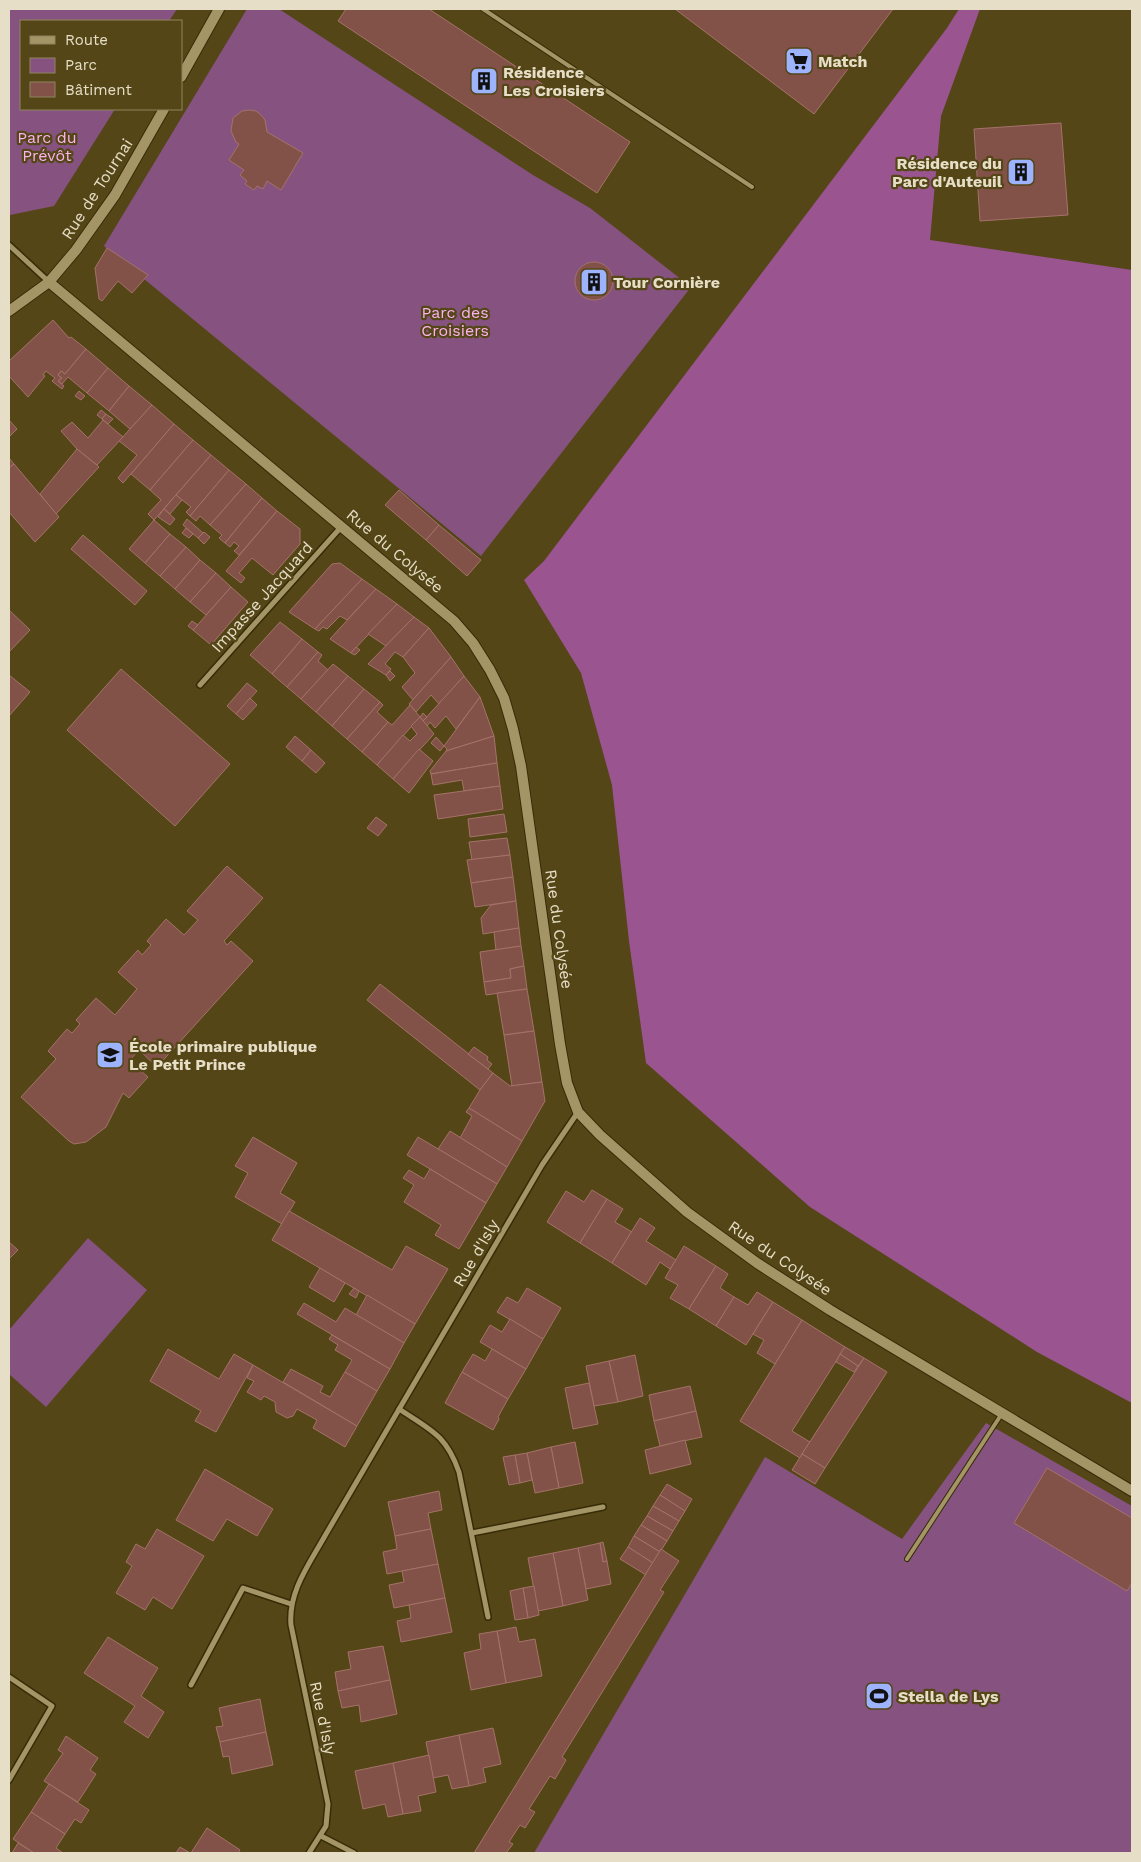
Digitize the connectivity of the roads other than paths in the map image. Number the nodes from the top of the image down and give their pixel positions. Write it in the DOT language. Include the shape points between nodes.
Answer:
graph roads {
  1 [pos="219,9"];
  2 [pos="483,9"];
  3 [pos="182,75"];
  4 [pos="163,110"];
  5 [pos="752,187"];
  6 [pos="9,245"];
  7 [pos="49,282"];
  8 [pos="9,311"];
  9 [pos="342,526"];
  10 [pos="200,685"];
  11 [pos="578,1112"];
  12 [pos="399,1409"];
  13 [pos="1002,1413"];
  14 [pos="1132,1491"];
  15 [pos="603,1507"];
  16 [pos="472,1533"];
  17 [pos="907,1559"];
  18 [pos="291,1604"];
  19 [pos="488,1617"];
  20 [pos="9,1678"];
  21 [pos="191,1685"];
  22 [pos="9,1780"];
  23 [pos="321,1836"];
  24 [pos="309,1853"];
  25 [pos="354,1853"];
  1 -- 3 [label="street"];
  2 -- 5 [label="lane"];
  4 -- 7 [label="street, Rue de Tournai" via="106,209"];
  6 -- 7 [label="street"];
  7 -- 8 [label="street, Rue de Tournai"];
  7 -- 9 [label="street, Rue du Colysée"];
  9 -- 10 [label="street, Impasse Jacquard"];
  9 -- 11 [label="street, Rue du Colysée" via="454,621 482,656 504,698 521,766 560,1044 567,1083"];
  11 -- 12 [label="street, Rue d'Isly" via="542,1165"];
  11 -- 13 [label="street, Rue du Colysée" via="687,1212 757,1263"];
  12 -- 16 [label="street" via="437,1434 447,1445 459,1472"];
  12 -- 18 [label="street, Rue d'Isly" via="326,1534"];
  13 -- 14 [label="street, Rue du Colysée"];
  13 -- 17 [label="lane"];
  15 -- 16 [label="street"];
  16 -- 19 [label="street"];
  18 -- 21 [label="street" via="242,1588"];
  18 -- 23 [label="street, Rue d'Isly" via="291,1626 328,1804 327,1821"];
  20 -- 22 [label="street" via="52,1706"];
  23 -- 24 [label="street, Rue d'Isly"];
  23 -- 25 [label="street"];
}
